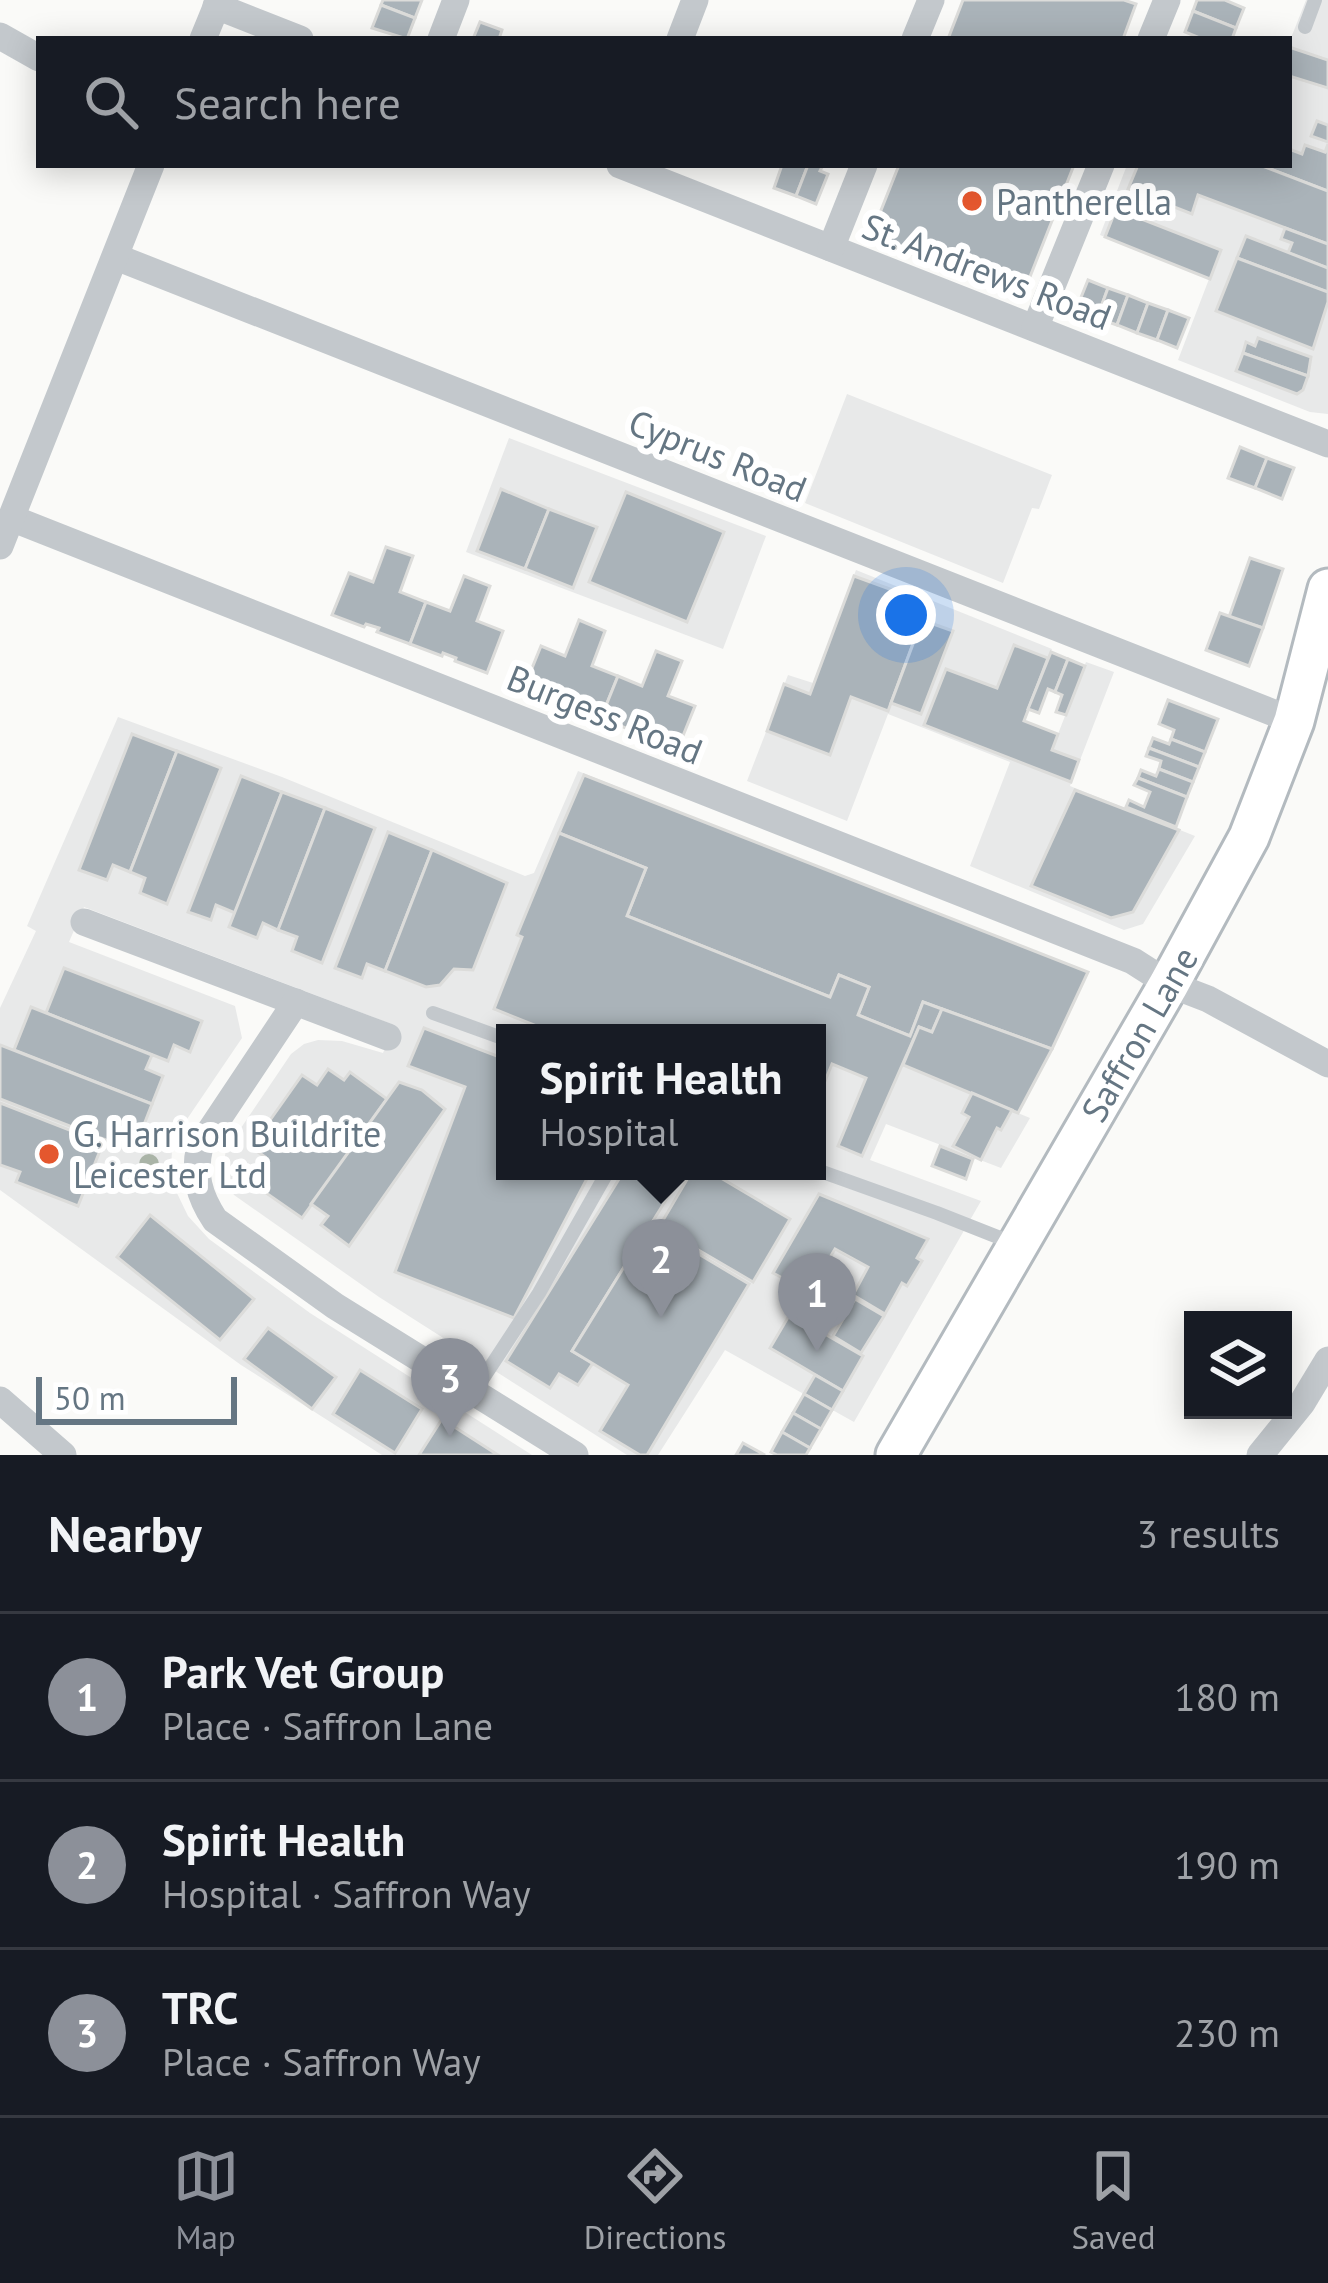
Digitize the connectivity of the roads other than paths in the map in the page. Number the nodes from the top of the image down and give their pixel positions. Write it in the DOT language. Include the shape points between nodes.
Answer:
graph roads {
  1 [pos="456,0"];
  2 [pos="695,0"];
  3 [pos="931,0"];
  4 [pos="1167,0"];
  5 [pos="1315,0"];
  6 [pos="218,3"];
  7 [pos="1305,27"];
  8 [pos="0,36"];
  9 [pos="204,36"];
  10 [pos="293,36"];
  11 [pos="442,36"];
  12 [pos="681,36"];
  13 [pos="916,36"];
  14 [pos="1152,36"];
  15 [pos="36,56"];
  16 [pos="150,168"];
  17 [pos="630,168"];
  18 [pos="863,168"];
  19 [pos="1100,168"];
  20 [pos="831,248"];
  21 [pos="116,257"];
  22 [pos="1035,328"];
  23 [pos="1328,444"];
  24 [pos="11,518"];
  25 [pos="0,546"];
  26 [pos="1328,589"];
  27 [pos="1294,721"];
  28 [pos="84,922"];
  29 [pos="1169,984"];
  30 [pos="296,1003"];
  31 [pos="433,1013"];
  32 [pos="496,1036"];
  33 [pos="388,1037"];
  34 [pos="1328,1064"];
  35 [pos="826,1175"];
  36 [pos="603,1180"];
  37 [pos="1018,1245"];
  38 [pos="1328,1360"];
  39 [pos="473,1394"];
  40 [pos="0,1400"];
  41 [pos="63,1455"];
  42 [pos="575,1455"];
  43 [pos="896,1455"];
  44 [pos="1260,1455"];
  1 -- 11 [label="street"];
  2 -- 12 [label="street"];
  3 -- 13 [label="street"];
  4 -- 14 [label="street"];
  5 -- 7 [label="lane"];
  6 -- 9 [label="street"];
  6 -- 10 [label="street"];
  8 -- 15 [label="street"];
  16 -- 21 [label="street"];
  17 -- 20 [label="street, St. Andrews Road"];
  18 -- 20 [label="street"];
  19 -- 22 [label="street"];
  20 -- 22 [label="street, St. Andrews Road"];
  21 -- 24 [label="street"];
  21 -- 27 [label="street, Cyprus Road"];
  22 -- 23 [label="street, St. Andrews Road"];
  24 -- 25 [label="street"];
  24 -- 29 [label="street, Burgess Road" via="1112,952"];
  26 -- 27 [label="main road, Saffron Lane"];
  27 -- 29 [label="main road, Saffron Lane" via="1250,837"];
  28 -- 30 [label="street"];
  29 -- 34 [label="street, Burgess Road"];
  29 -- 37 [label="main road, Saffron Lane"];
  30 -- 33 [label="street"];
  30 -- 39 [label="street" via="200,1146 195,1164 204,1204 214,1220 335,1306"];
  31 -- 32 [label="lane"];
  35 -- 37 [label="lane"];
  36 -- 39 [label="lane"];
  37 -- 43 [label="main road, Saffron Lane"];
  38 -- 44 [label="street"];
  39 -- 42 [label="street"];
  40 -- 41 [label="street"];
}
